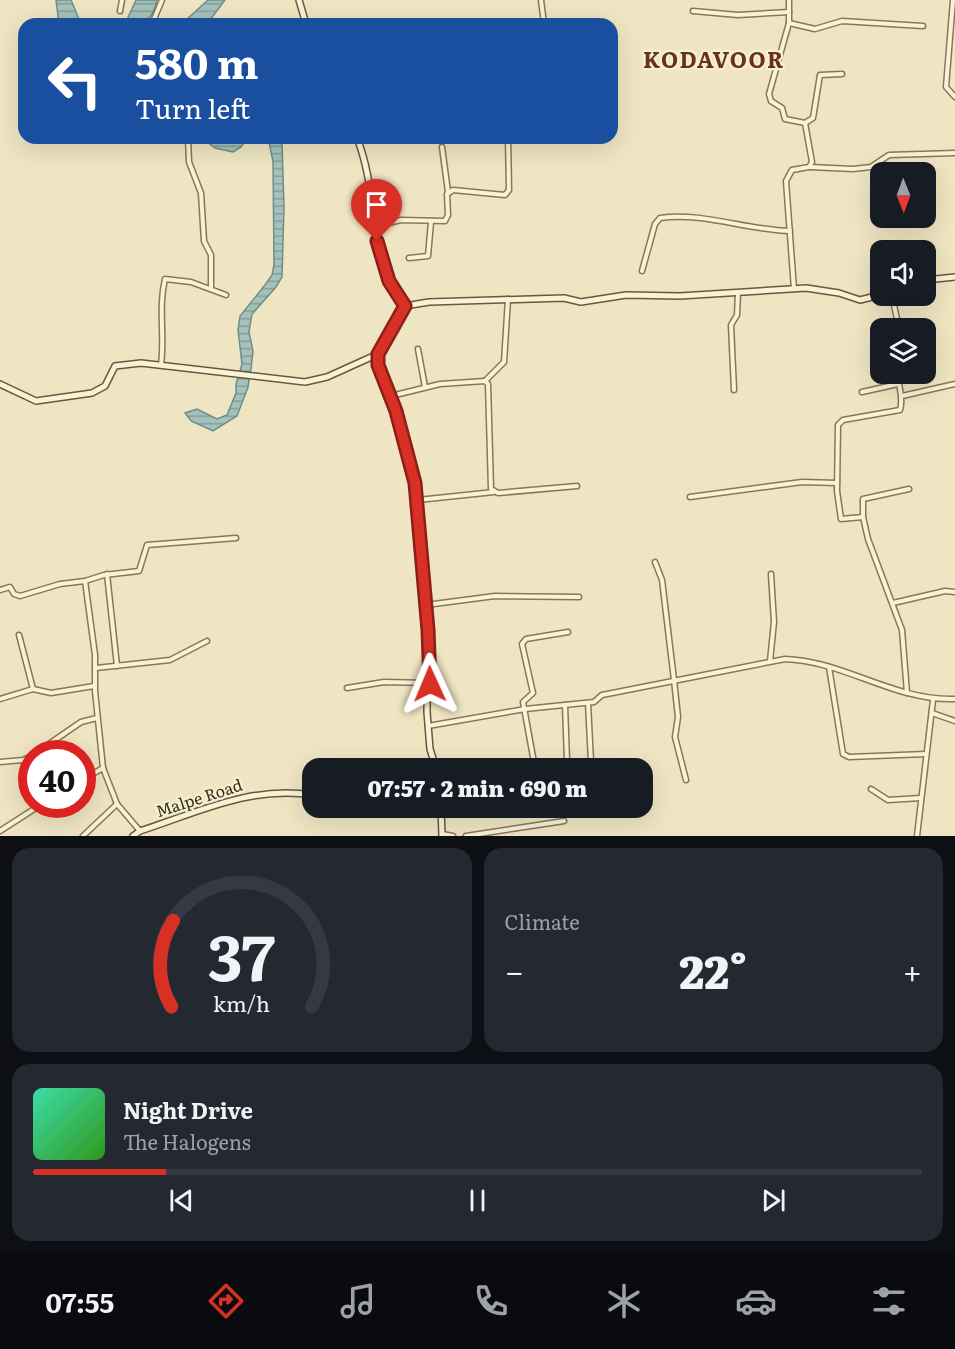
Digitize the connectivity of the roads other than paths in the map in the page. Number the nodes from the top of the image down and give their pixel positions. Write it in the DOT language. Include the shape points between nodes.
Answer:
graph roads {
  1 [pos="122,0"];
  2 [pos="162,0"];
  3 [pos="299,0"];
  4 [pos="541,0"];
  5 [pos="789,0"];
  6 [pos="953,0"];
  7 [pos="120,11"];
  8 [pos="693,11"];
  9 [pos="789,12"];
  10 [pos="154,18"];
  11 [pos="304,18"];
  12 [pos="543,18"];
  13 [pos="789,23"];
  14 [pos="923,26"];
  15 [pos="953,27"];
  16 [pos="842,74"];
  17 [pos="955,97"];
  18 [pos="805,123"];
  19 [pos="188,144"];
  20 [pos="359,144"];
  21 [pos="508,144"];
  22 [pos="442,147"];
  23 [pos="955,153"];
  24 [pos="809,167"];
  25 [pos="448,192"];
  26 [pos="431,222"];
  27 [pos="375,226"];
  28 [pos="790,231"];
  29 [pos="409,258"];
  30 [pos="642,272"];
  31 [pos="955,277"];
  32 [pos="936,279"];
  33 [pos="211,289"];
  34 [pos="794,289"];
  35 [pos="738,293"];
  36 [pos="226,295"];
  37 [pos="870,298"];
  38 [pos="508,299"];
  39 [pos="405,306"];
  40 [pos="418,349"];
  41 [pos="378,354"];
  42 [pos="161,365"];
  43 [pos="485,381"];
  44 [pos="0,384"];
  45 [pos="898,384"];
  46 [pos="955,384"];
  47 [pos="425,387"];
  48 [pos="734,390"];
  49 [pos="862,392"];
  50 [pos="391,396"];
  51 [pos="902,396"];
  52 [pos="837,483"];
  53 [pos="577,486"];
  54 [pos="909,489"];
  55 [pos="494,492"];
  56 [pos="690,497"];
  57 [pos="418,500"];
  58 [pos="863,517"];
  59 [pos="236,538"];
  60 [pos="655,562"];
  61 [pos="107,574"];
  62 [pos="771,574"];
  63 [pos="85,581"];
  64 [pos="0,590"];
  65 [pos="955,592"];
  66 [pos="579,597"];
  67 [pos="893,603"];
  68 [pos="426,605"];
  69 [pos="568,632"];
  70 [pos="19,634"];
  71 [pos="207,641"];
  72 [pos="770,661"];
  73 [pos="117,666"];
  74 [pos="96,668"];
  75 [pos="829,668"];
  76 [pos="674,680"];
  77 [pos="430,683"];
  78 [pos="94,686"];
  79 [pos="346,688"];
  80 [pos="33,689"];
  81 [pos="907,693"];
  82 [pos="0,699"];
  83 [pos="955,699"];
  84 [pos="933,700"];
  85 [pos="588,703"];
  86 [pos="565,705"];
  87 [pos="525,709"];
  88 [pos="932,713"];
  89 [pos="97,718"];
  90 [pos="955,721"];
  91 [pos="428,726"];
  92 [pos="55,740"];
  93 [pos="927,754"];
  94 [pos="433,758"];
  95 [pos="533,758"];
  96 [pos="567,758"];
  97 [pos="591,758"];
  98 [pos="18,760"];
  99 [pos="0,762"];
  100 [pos="103,768"];
  101 [pos="96,772"];
  102 [pos="686,780"];
  103 [pos="870,789"];
  104 [pos="302,795"];
  105 [pos="921,798"];
  106 [pos="117,804"];
  107 [pos="20,818"];
  108 [pos="441,818"];
  109 [pos="564,821"];
  110 [pos="0,831"];
  111 [pos="140,831"];
  112 [pos="442,835"];
  113 [pos="83,836"];
  114 [pos="133,836"];
  115 [pos="453,836"];
  116 [pos="466,836"];
  117 [pos="917,836"];
  1 -- 7 [label="street"];
  2 -- 10 [label="street"];
  3 -- 11 [label="street"];
  4 -- 12 [label="street"];
  5 -- 9 [label="street"];
  6 -- 15 [label="street"];
  8 -- 9 [label="street" via="738,15"];
  9 -- 13 [label="street"];
  13 -- 14 [label="street" via="815,29 842,21"];
  13 -- 18 [label="street" via="769,94 771,101 782,108 785,119"];
  15 -- 17 [label="street" via="946,87"];
  16 -- 18 [label="street" via="820,75 813,118"];
  18 -- 24 [label="street" via="812,162"];
  19 -- 33 [label="street" via="189,162 201,193 204,241 211,255"];
  20 -- 27 [label="street"];
  21 -- 25 [label="street" via="508,193"];
  22 -- 25 [label="street"];
  23 -- 24 [label="street" via="889,155 871,166 853,169"];
  24 -- 28 [label="street" via="792,170 788,175"];
  25 -- 26 [label="street" via="447,218"];
  26 -- 27 [label="street" via="401,220"];
  26 -- 29 [label="street" via="429,256"];
  27 -- 39 [label="street" via="389,281"];
  28 -- 30 [label="street" via="758,230 698,217 660,218"];
  28 -- 34 [label="street"];
  31 -- 32 [label="street"];
  33 -- 36 [label="street"];
  33 -- 42 [label="street" via="165,279 160,319 164,337"];
  34 -- 35 [label="street"];
  34 -- 37 [label="street" via="839,293 860,300"];
  35 -- 38 [label="street" via="626,296 581,302 564,298"];
  35 -- 48 [label="street" via="737,315 731,325"];
  38 -- 39 [label="street"];
  38 -- 43 [label="street" via="504,362"];
  39 -- 41 [label="street"];
  40 -- 47 [label="street"];
  41 -- 42 [label="street" via="327,377 305,382"];
  41 -- 50 [label="street" via="378,365"];
  42 -- 44 [label="street" via="115,366 105,386 92,393 36,401"];
  43 -- 47 [label="street"];
  43 -- 55 [label="street"];
  45 -- 49 [label="street"];
  45 -- 51 [label="street"];
  46 -- 51 [label="street"];
  47 -- 50 [label="street"];
  50 -- 57 [label="street"];
  51 -- 52 [label="street" via="897,412 840,422"];
  52 -- 56 [label="street" via="802,482"];
  52 -- 58 [label="street" via="839,517"];
  53 -- 55 [label="street"];
  54 -- 58 [label="street" via="866,498 861,503"];
  55 -- 57 [label="street"];
  57 -- 68 [label="street"];
  58 -- 67 [label="street"];
  59 -- 61 [label="street" via="147,545 139,571"];
  60 -- 76 [label="street" via="662,580"];
  61 -- 63 [label="street"];
  61 -- 73 [label="street"];
  62 -- 72 [label="street" via="774,622"];
  63 -- 64 [label="street" via="20,596 10,587"];
  63 -- 74 [label="street"];
  65 -- 67 [label="street"];
  66 -- 68 [label="street" via="495,596"];
  67 -- 81 [label="street" via="904,636"];
  68 -- 77 [label="street"];
  69 -- 87 [label="street" via="524,641 533,693 524,700"];
  70 -- 80 [label="street"];
  71 -- 73 [label="street" via="174,659"];
  72 -- 75 [label="street" via="808,660"];
  72 -- 76 [label="street"];
  73 -- 74 [label="street"];
  74 -- 78 [label="street"];
  75 -- 81 [label="street"];
  75 -- 93 [label="street" via="843,754"];
  76 -- 85 [label="street" via="602,695 600,700"];
  76 -- 102 [label="street" via="678,717 675,737"];
  77 -- 79 [label="street" via="384,682"];
  77 -- 91 [label="street"];
  78 -- 80 [label="street" via="51,693"];
  78 -- 89 [label="street"];
  80 -- 82 [label="street"];
  81 -- 84 [label="street"];
  83 -- 84 [label="street"];
  84 -- 88 [label="street"];
  85 -- 86 [label="street"];
  85 -- 97 [label="street"];
  86 -- 87 [label="street"];
  86 -- 96 [label="street"];
  87 -- 91 [label="street"];
  87 -- 95 [label="street"];
  88 -- 90 [label="street"];
  88 -- 93 [label="street"];
  89 -- 92 [label="street" via="81,722"];
  89 -- 100 [label="street"];
  91 -- 94 [label="street"];
  93 -- 105 [label="street"];
  98 -- 99 [label="street"];
  100 -- 101 [label="street"];
  100 -- 106 [label="street"];
  103 -- 105 [label="street" via="888,800"];
  104 -- 111 [label="street, Malpe Road" via="238,796"];
  105 -- 117 [label="street"];
  106 -- 111 [label="street"];
  106 -- 113 [label="street"];
  107 -- 110 [label="street"];
  108 -- 112 [label="street"];
  109 -- 116 [label="street"];
  111 -- 114 [label="street, Malpe Road"];
  112 -- 115 [label="street"];
}
